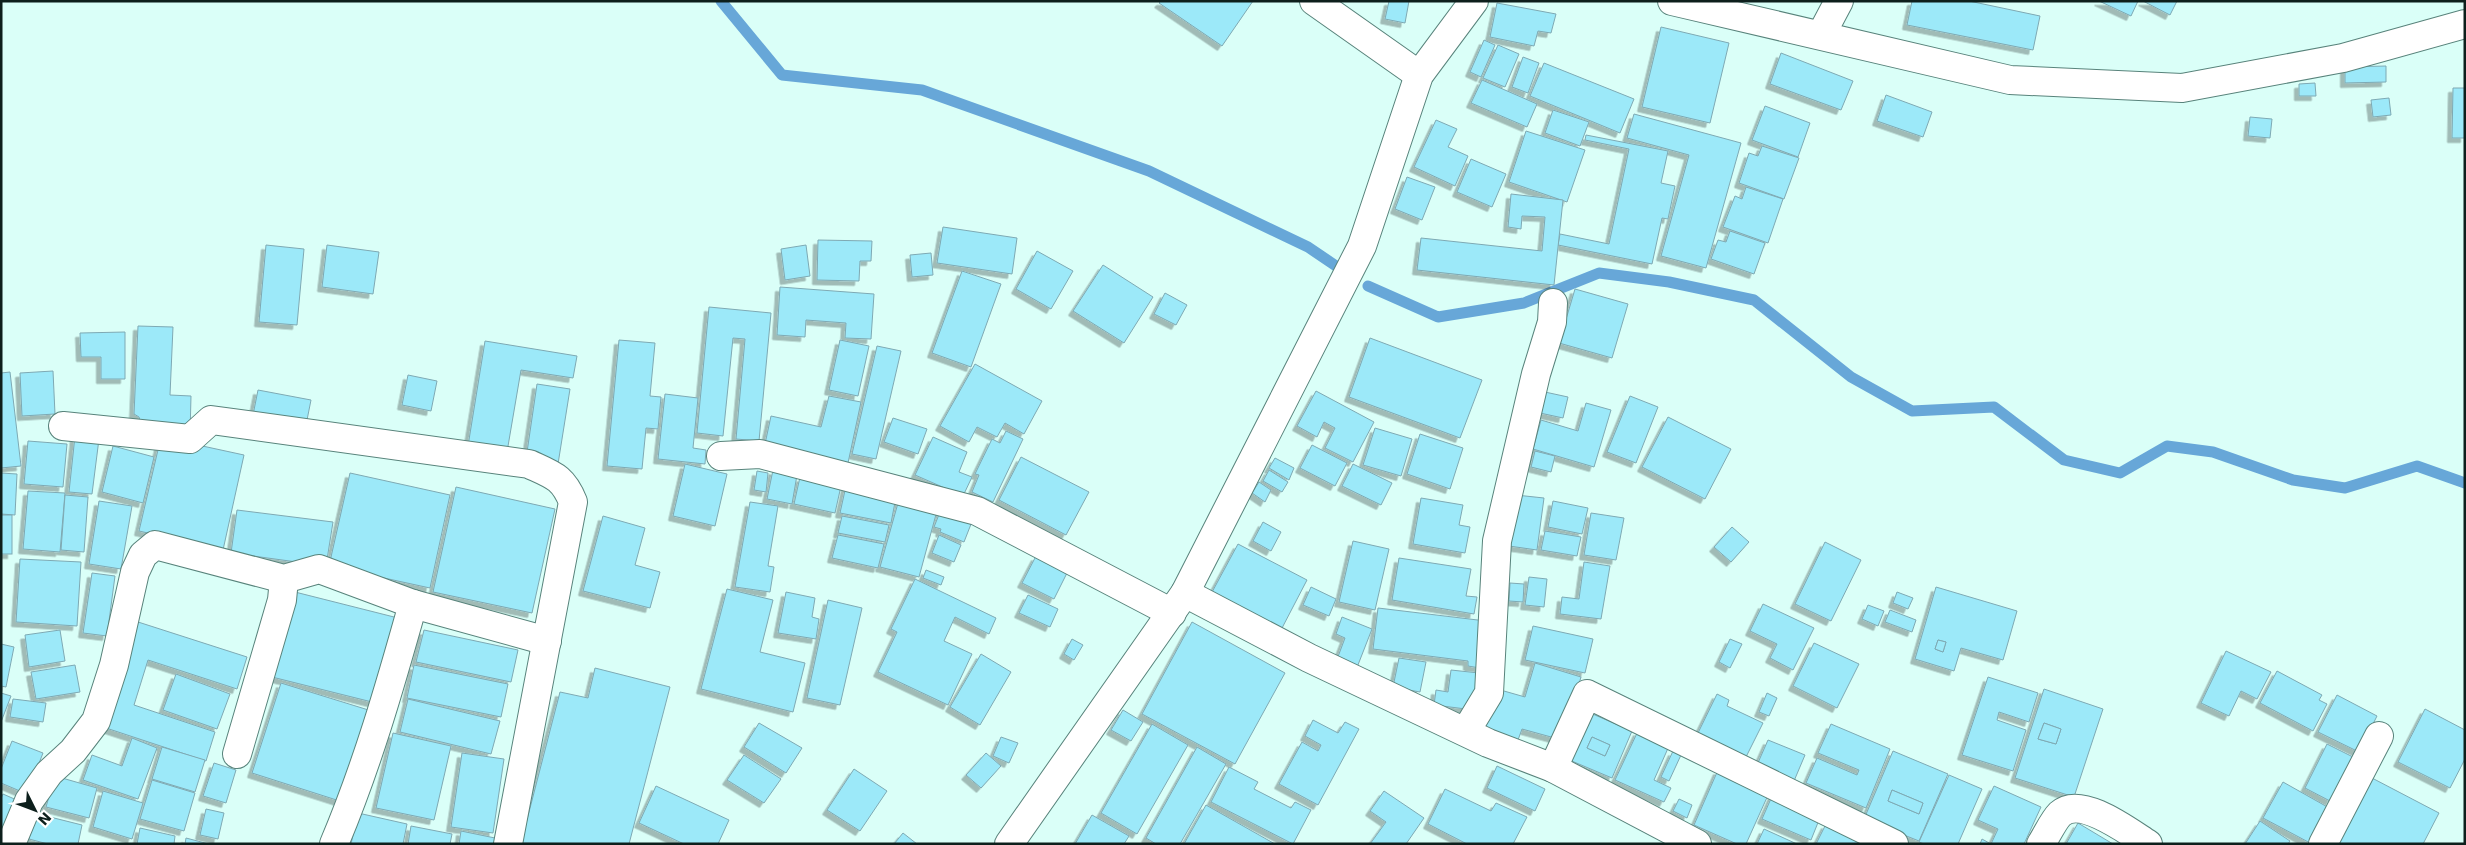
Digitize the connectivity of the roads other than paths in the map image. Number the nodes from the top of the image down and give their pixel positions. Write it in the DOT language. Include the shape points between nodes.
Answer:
graph roads {
  1 [pos="1314,1"];
  2 [pos="1474,1"];
  3 [pos="1672,1"];
  4 [pos="1839,1"];
  5 [pos="1348,14"];
  6 [pos="2465,24"];
  7 [pos="1821,35"];
  8 [pos="1419,75"];
  9 [pos="1553,303"];
  10 [pos="63,426"];
  11 [pos="721,456"];
  12 [pos="284,579"];
  13 [pos="1178,603"];
  14 [pos="413,604"];
  15 [pos="547,640"];
  16 [pos="1466,731"];
  17 [pos="2379,736"];
  18 [pos="236,754"];
  19 [pos="1553,768"];
  20 [pos="11,844"];
  21 [pos="334,844"];
  22 [pos="508,844"];
  23 [pos="1009,844"];
  24 [pos="1697,844"];
  25 [pos="1894,844"];
  26 [pos="2041,844"];
  27 [pos="2148,844"];
  28 [pos="2323,844"];
  1 -- 5 [label="street"];
  2 -- 8 [label="street"];
  3 -- 7 [label="street"];
  4 -- 7 [label="street"];
  5 -- 8 [label="street"];
  6 -- 7 [label="street" via="2343,58 2182,88 2010,80"];
  8 -- 13 [label="street" via="1362,246"];
  9 -- 16 [label="street" via="1552,322 1536,374 1497,541 1489,693"];
  10 -- 15 [label="street" via="190,439 211,420 529,464 555,476 566,486 573,502"];
  11 -- 13 [label="street" via="760,454 977,511"];
  12 -- 14 [label="street" via="319,569"];
  12 -- 18 [label="street" via="282,600"];
  12 -- 20 [label="street" via="155,546 143,555 135,572 114,665 96,720 29,801"];
  13 -- 16 [label="street" via="1309,658"];
  13 -- 23 [label="street"];
  14 -- 15 [label="street"];
  14 -- 21 [label="street" via="358,787"];
  15 -- 22 [label="street"];
  16 -- 19 [label="street"];
  17 -- 28 [label="street"];
  19 -- 24 [label="street"];
  19 -- 25 [label="street" via="1587,694"];
  26 -- 27 [label="street" via="2060,814 2070,810 2090,810"];
}
